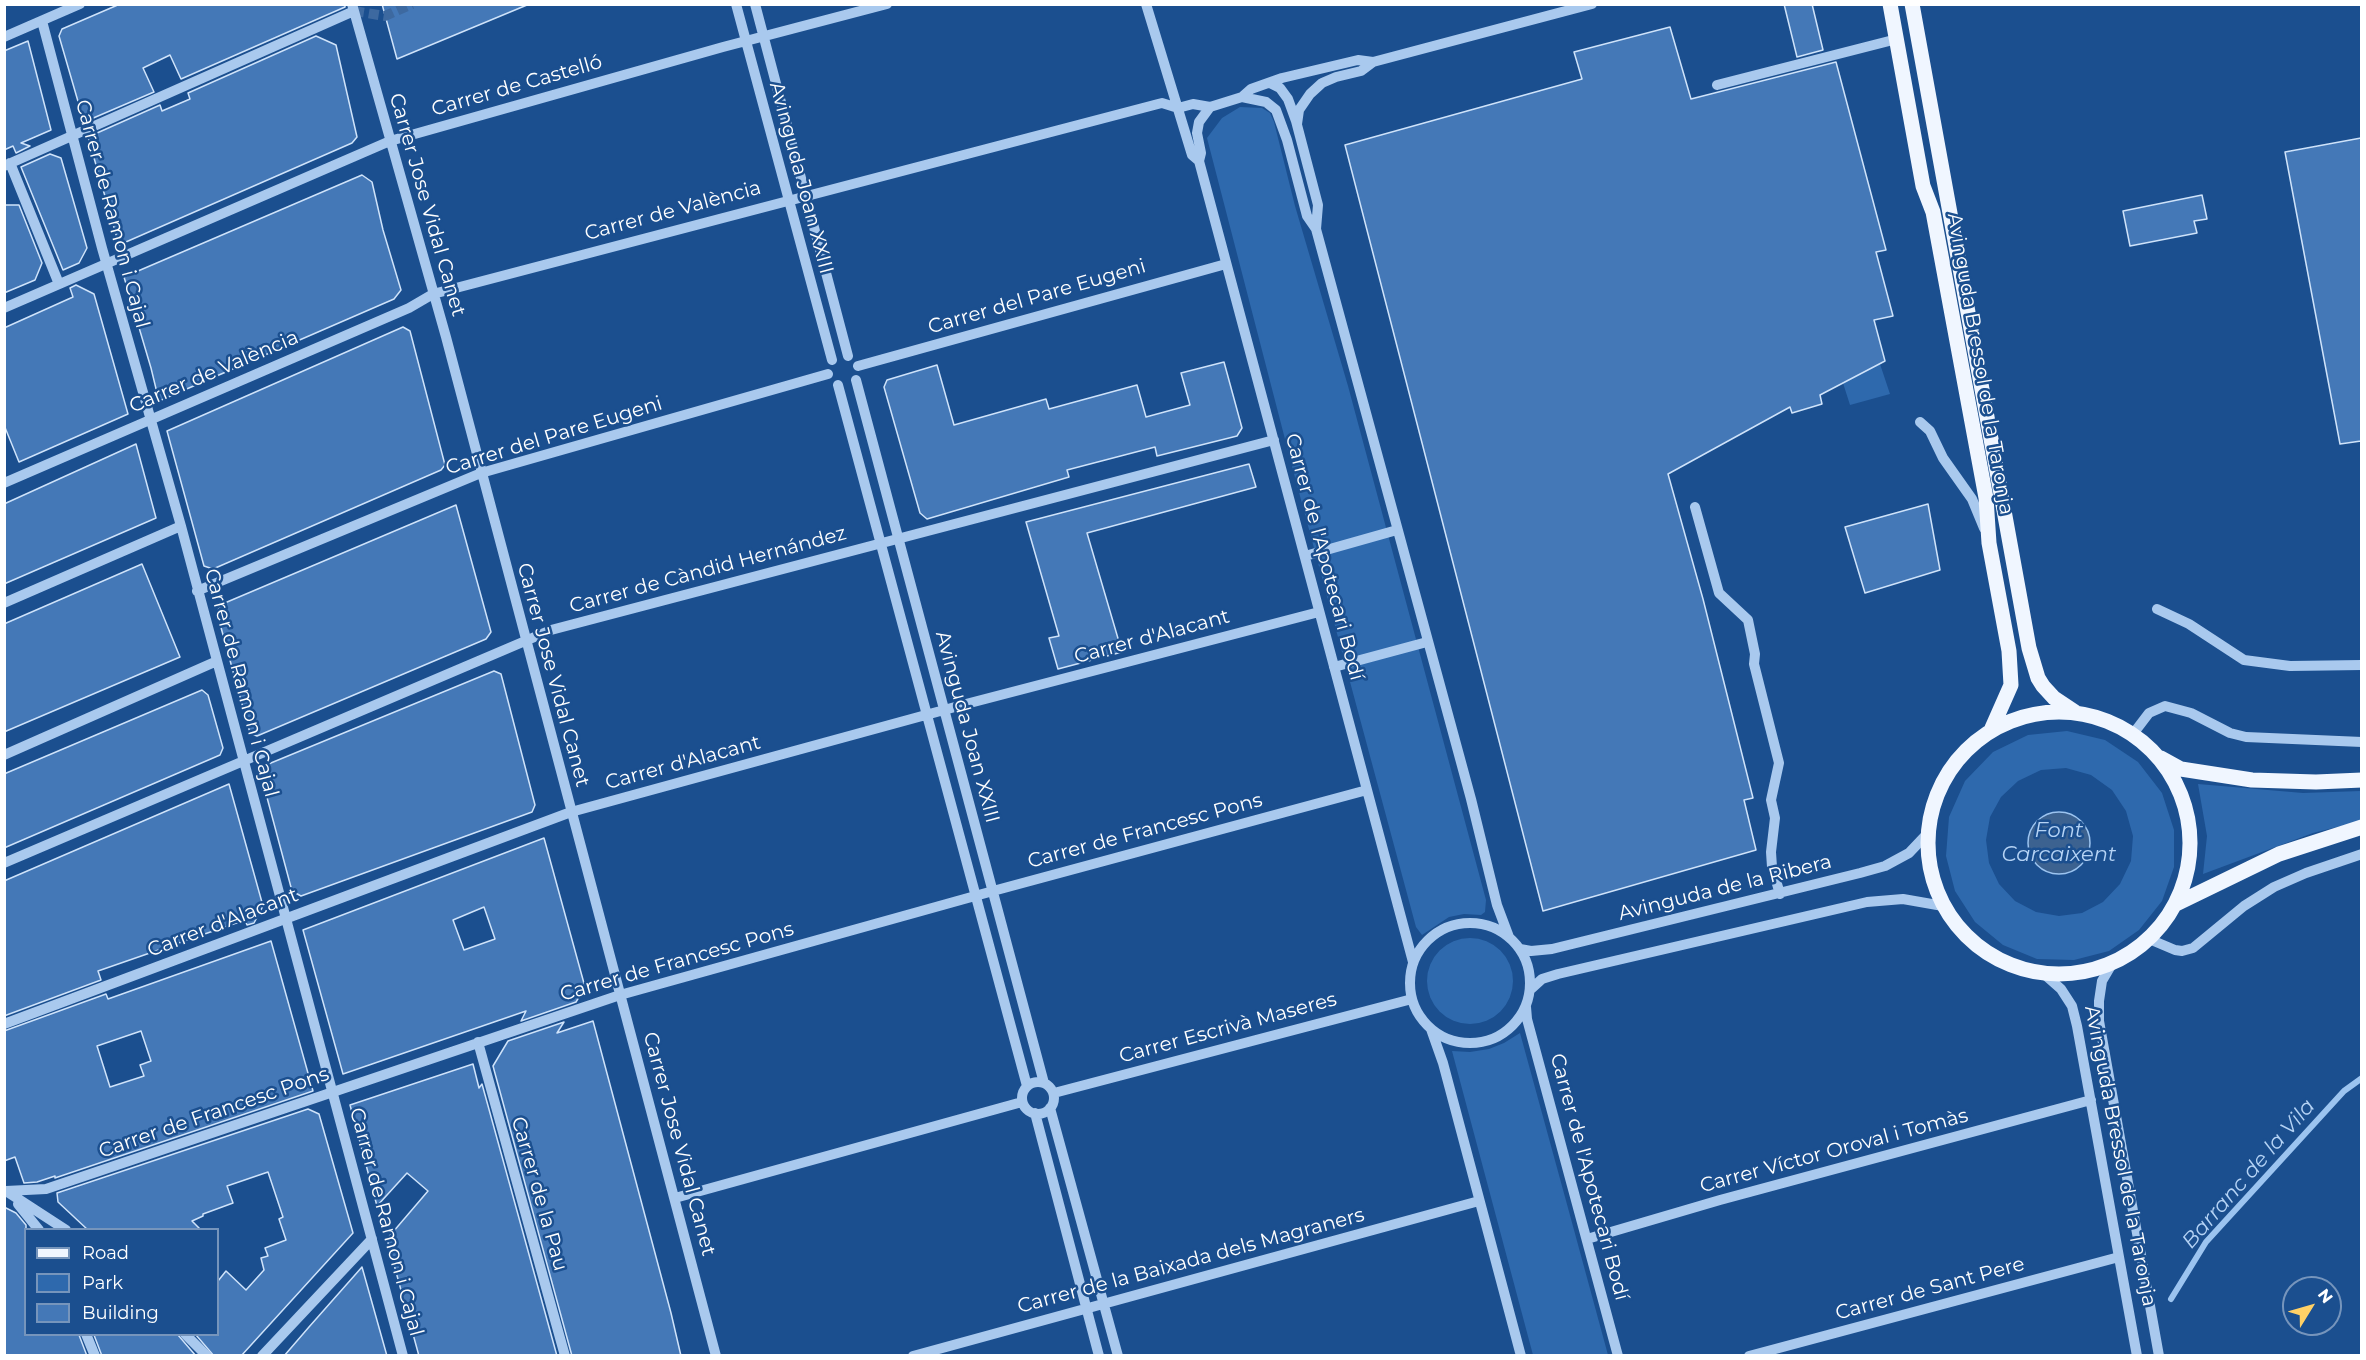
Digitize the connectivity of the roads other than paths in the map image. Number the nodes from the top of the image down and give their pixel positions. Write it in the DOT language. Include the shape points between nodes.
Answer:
graph roads {
  1 [pos="80,4"];
  2 [pos="736,4"];
  3 [pos="755,4"];
  4 [pos="887,4"];
  5 [pos="1146,4"];
  6 [pos="1592,4"];
  7 [pos="1890,4"];
  8 [pos="1912,4"];
  9 [pos="353,8"];
  10 [pos="42,21"];
  11 [pos="764,36"];
  12 [pos="4,37"];
  13 [pos="1896,39"];
  14 [pos="746,41"];
  15 [pos="1373,62"];
  16 [pos="1270,83"];
  17 [pos="1717,85"];
  18 [pos="1242,97"];
  19 [pos="1210,107"];
  20 [pos="1178,108"];
  21 [pos="1297,124"];
  22 [pos="72,137"];
  23 [pos="390,141"];
  24 [pos="1199,161"];
  25 [pos="8,165"];
  26 [pos="805,195"];
  27 [pos="789,200"];
  28 [pos="1316,229"];
  29 [pos="106,264"];
  30 [pos="1226,264"];
  31 [pos="58,284"];
  32 [pos="433,294"];
  33 [pos="4,308"];
  34 [pos="848,356"];
  35 [pos="832,360"];
  36 [pos="858,366"];
  37 [pos="828,374"];
  38 [pos="856,380"];
  39 [pos="838,385"];
  40 [pos="150,419"];
  41 [pos="1920,422"];
  42 [pos="1274,440"];
  43 [pos="481,473"];
  44 [pos="4,483"];
  45 [pos="1695,507"];
  46 [pos="181,526"];
  47 [pos="1397,530"];
  48 [pos="897,538"];
  49 [pos="880,542"];
  50 [pos="1989,543"];
  51 [pos="1305,556"];
  52 [pos="197,591"];
  53 [pos="4,603"];
  54 [pos="2157,609"];
  55 [pos="1319,612"];
  56 [pos="526,639"];
  57 [pos="1427,642"];
  58 [pos="217,661"];
  59 [pos="2361,665"];
  60 [pos="1334,667"];
  61 [pos="944,710"];
  62 [pos="2075,712"];
  63 [pos="927,715"];
  64 [pos="1992,728"];
  65 [pos="2133,734"];
  66 [pos="2361,742"];
  67 [pos="4,755"];
  68 [pos="2158,757"];
  69 [pos="244,762"];
  70 [pos="2361,780"];
  71 [pos="1367,790"];
  72 [pos="571,812"];
  73 [pos="2361,827"];
  74 [pos="1927,834"];
  75 [pos="2361,854"];
  76 [pos="4,863"];
  77 [pos="993,891"];
  78 [pos="1780,894"];
  79 [pos="975,896"];
  80 [pos="2176,904"];
  81 [pos="1943,906"];
  82 [pos="286,919"];
  83 [pos="1509,937"];
  84 [pos="2149,939"];
  85 [pos="1520,949"];
  86 [pos="1413,962"];
  87 [pos="2112,964"];
  88 [pos="2044,974"];
  89 [pos="1531,988"];
  90 [pos="620,995"];
  91 [pos="1412,999"];
  92 [pos="1526,1007"];
  93 [pos="4,1024"];
  94 [pos="1431,1029"];
  95 [pos="478,1042"];
  96 [pos="1044,1083"];
  97 [pos="1027,1086"];
  98 [pos="333,1092"];
  99 [pos="1053,1093"];
  100 [pos="2091,1100"];
  101 [pos="1022,1102"];
  102 [pos="1050,1108"];
  103 [pos="1035,1113"];
  104 [pos="5,1189"];
  105 [pos="675,1198"];
  106 [pos="1479,1201"];
  107 [pos="38,1228"];
  108 [pos="63,1228"];
  109 [pos="372,1239"];
  110 [pos="1587,1239"];
  111 [pos="2119,1257"];
  112 [pos="1104,1303"];
  113 [pos="1086,1308"];
  114 [pos="86,1336"];
  115 [pos="186,1336"];
  116 [pos="95,1356"];
  117 [pos="207,1356"];
  118 [pos="262,1356"];
  119 [pos="404,1356"];
  120 [pos="565,1356"];
  121 [pos="716,1356"];
  122 [pos="912,1356"];
  123 [pos="1099,1356"];
  124 [pos="1118,1356"];
  125 [pos="1521,1356"];
  126 [pos="1618,1356"];
  127 [pos="1749,1356"];
  128 [pos="2137,1356"];
  129 [pos="2159,1356"];
  1 -- 10 [label="street"];
  2 -- 14 [label="street, Avinguda Joan XXIII"];
  3 -- 11 [label="street, Avinguda Joan XXIII"];
  4 -- 11 [label="street, Carrer de Castelló"];
  5 -- 20 [label="street, Carrer de l'Apotecari Bodí"];
  6 -- 15 [label="street"];
  7 -- 13 [label="main road, Avinguda Bressol de la Taronja"];
  8 -- 62 [label="main road, Avinguda Bressol de la Taronja" via="2029,648 2043,687"];
  9 -- 22 [label="street"];
  9 -- 23 [label="street, Carrer Jose Vidal Canet"];
  10 -- 12 [label="street"];
  10 -- 22 [label="street, Carrer de Ramon i Cajal"];
  11 -- 14 [label="street, Carrer de Castelló"];
  11 -- 26 [label="street, Avinguda Joan XXIII"];
  13 -- 17 [label="street"];
  13 -- 50 [label="main road, Avinguda Bressol de la Taronja" via="1923,186 1933,212 1986,498"];
  14 -- 23 [label="street, Carrer de Castelló"];
  14 -- 27 [label="street, Avinguda Joan XXIII"];
  15 -- 16 [label="street, Carrer de València" via="1358,60"];
  15 -- 21 [label="street" via="1361,71 1322,83 1299,110"];
  16 -- 18 [label="street, Carrer de València" via="1251,89"];
  16 -- 21 [label="street" via="1288,99"];
  18 -- 19 [label="street, Carrer de València"];
  18 -- 28 [label="street" via="1266,102 1276,110 1307,216"];
  19 -- 20 [label="street, Carrer de València" via="1193,104"];
  19 -- 24 [label="street, Carrer de l'Apotecari Bodí" via="1199,122"];
  20 -- 24 [label="street, Carrer de l'Apotecari Bodí" via="1192,155"];
  20 -- 26 [label="street, Carrer de València" via="1162,103"];
  21 -- 28 [label="street" via="1318,206"];
  22 -- 25 [label="street"];
  22 -- 29 [label="street, Carrer de Ramon i Cajal"];
  23 -- 29 [label="street, Carrer de Castelló"];
  23 -- 32 [label="street, Carrer Jose Vidal Canet"];
  24 -- 30 [label="street, Carrer de l'Apotecari Bodí"];
  25 -- 31 [label="street"];
  26 -- 27 [label="street, Carrer de València"];
  26 -- 34 [label="street, Avinguda Joan XXIII"];
  27 -- 32 [label="street, Carrer de València"];
  27 -- 35 [label="street, Avinguda Joan XXIII"];
  28 -- 47 [label="street"];
  29 -- 31 [label="street, Carrer de Castelló"];
  29 -- 40 [label="street, Carrer de Ramon i Cajal"];
  30 -- 36 [label="street, Carrer del Pare Eugeni"];
  30 -- 42 [label="street, Carrer de l'Apotecari Bodí"];
  31 -- 33 [label="street, Carrer de Castelló"];
  32 -- 40 [label="street, Carrer de València" via="409,308"];
  32 -- 43 [label="street, Carrer Jose Vidal Canet"];
  34 -- 35 [label="street"];
  34 -- 36 [label="street"];
  35 -- 37 [label="street"];
  36 -- 38 [label="street"];
  37 -- 39 [label="street"];
  37 -- 43 [label="street, Carrer del Pare Eugeni"];
  38 -- 39 [label="street"];
  38 -- 48 [label="street, Avinguda Joan XXIII"];
  39 -- 49 [label="street, Avinguda Joan XXIII"];
  40 -- 44 [label="street, Carrer de València"];
  40 -- 46 [label="street, Carrer de Ramon i Cajal"];
  41 -- 50 [label="street" via="1930,431 1942,458 1972,499"];
  42 -- 48 [label="street, Carrer de Càndid Hernández"];
  42 -- 51 [label="street, Carrer de l'Apotecari Bodí"];
  43 -- 52 [label="street, Carrer del Pare Eugeni"];
  43 -- 56 [label="street, Carrer Jose Vidal Canet"];
  45 -- 78 [label="street" via="1719,593 1748,621 1754,664 1779,763 1771,800 1775,818 1771,852"];
  46 -- 52 [label="street, Carrer de Ramon i Cajal"];
  46 -- 53 [label="street"];
  47 -- 51 [label="street"];
  47 -- 57 [label="street"];
  48 -- 49 [label="street, Carrer de Càndid Hernández"];
  48 -- 61 [label="street, Avinguda Joan XXIII"];
  49 -- 56 [label="street, Carrer de Càndid Hernández"];
  49 -- 63 [label="street, Avinguda Joan XXIII"];
  50 -- 64 [label="main road, Avinguda Bressol de la Taronja" via="2012,675 2005,703"];
  51 -- 55 [label="street, Carrer de l'Apotecari Bodí"];
  52 -- 58 [label="street, Carrer de Ramon i Cajal"];
  54 -- 59 [label="street" via="2189,624 2244,660 2290,666"];
  55 -- 60 [label="street, Carrer de l'Apotecari Bodí"];
  55 -- 61 [label="street, Carrer d'Alacant"];
  56 -- 69 [label="street, Carrer de Càndid Hernández"];
  56 -- 72 [label="street, Carrer Jose Vidal Canet"];
  57 -- 60 [label="street"];
  57 -- 83 [label="street"];
  58 -- 67 [label="street"];
  58 -- 69 [label="street, Carrer de Ramon i Cajal"];
  60 -- 71 [label="street, Carrer de l'Apotecari Bodí"];
  61 -- 63 [label="street, Carrer d'Alacant"];
  61 -- 77 [label="street, Avinguda Joan XXIII"];
  62 -- 64 [label="main road" via="2046,711"];
  62 -- 65 [label="main road" via="2107,720"];
  63 -- 72 [label="street, Carrer d'Alacant"];
  63 -- 79 [label="street, Avinguda Joan XXIII"];
  64 -- 74 [label="main road" via="1966,748 1946,773 1933,803"];
  65 -- 66 [label="street" via="2149,713 2165,706 2246,737"];
  65 -- 68 [label="main road"];
  68 -- 70 [label="main road" via="2181,769 2252,780"];
  68 -- 80 [label="main road" via="2176,783 2187,812 2191,844 2187,875"];
  69 -- 76 [label="street, Carrer de Càndid Hernández"];
  69 -- 82 [label="street, Carrer de Ramon i Cajal"];
  71 -- 77 [label="street, Carrer de Francesc Pons"];
  71 -- 86 [label="street, Carrer de l'Apotecari Bodí"];
  72 -- 82 [label="street, Carrer d'Alacant"];
  72 -- 90 [label="street, Carrer Jose Vidal Canet"];
  73 -- 80 [label="main road" via="2279,854"];
  74 -- 78 [label="street, Avinguda de la Ribera" via="1909,853 1885,866"];
  74 -- 81 [label="main road" via="1930,872"];
  75 -- 84 [label="street" via="2274,887 2193,948 2182,951"];
  77 -- 79 [label="street, Carrer de Francesc Pons"];
  77 -- 96 [label="street, Avinguda Joan XXIII"];
  78 -- 85 [label="street, Avinguda de la Ribera" via="1552,949"];
  79 -- 90 [label="street, Carrer de Francesc Pons"];
  79 -- 97 [label="street, Avinguda Joan XXIII"];
  80 -- 84 [label="main road"];
  81 -- 88 [label="main road" via="1961,932 1985,952 2013,967"];
  81 -- 89 [label="street" via="1903,899 1867,902 1558,974"];
  82 -- 93 [label="street, Carrer d'Alacant"];
  82 -- 98 [label="street, Carrer de Ramon i Cajal"];
  83 -- 85 [label="street"];
  83 -- 86 [label="street" via="1493,927 1474,923 1454,925 1437,932"];
  84 -- 87 [label="main road"];
  85 -- 89 [label="street" via="1529,968"];
  86 -- 91 [label="street"];
  87 -- 88 [label="main road" via="2078,973"];
  87 -- 129 [label="street, Avinguda Bressol de la Taronja" via="2102,981 2099,1001 2102,1043"];
  88 -- 100 [label="street, Avinguda Bressol de la Taronja" via="2072,1006"];
  89 -- 92 [label="street"];
  90 -- 95 [label="street, Carrer de Francesc Pons"];
  90 -- 105 [label="street, Carrer Jose Vidal Canet"];
  91 -- 94 [label="street"];
  91 -- 99 [label="street, Carrer Escrivà Maseres"];
  92 -- 94 [label="street" via="1502,1035 1484,1042 1465,1044"];
  92 -- 110 [label="street, Carrer de l'Apotecari Bodí"];
  94 -- 106 [label="street"];
  95 -- 98 [label="street, Carrer de Francesc Pons"];
  95 -- 120 [label="street, Carrer de la Pau"];
  96 -- 97 [label="street"];
  96 -- 99 [label="street"];
  97 -- 101 [label="street"];
  98 -- 104 [label="street, Carrer de Francesc Pons" via="46,1189"];
  98 -- 109 [label="street, Carrer de Ramon i Cajal"];
  99 -- 102 [label="street"];
  100 -- 110 [label="street, Carrer Víctor Oroval i Tomàs"];
  100 -- 111 [label="street, Avinguda Bressol de la Taronja"];
  101 -- 103 [label="street"];
  101 -- 105 [label="street"];
  102 -- 103 [label="street"];
  102 -- 112 [label="street"];
  103 -- 113 [label="street"];
  104 -- 107 [label="street"];
  104 -- 108 [label="street"];
  105 -- 121 [label="street, Carrer Jose Vidal Canet"];
  106 -- 112 [label="street, Carrer de la Baixada dels Magraners"];
  106 -- 125 [label="street"];
  109 -- 118 [label="street"];
  109 -- 119 [label="street, Carrer de Ramon i Cajal"];
  110 -- 126 [label="street, Carrer de l'Apotecari Bodí"];
  111 -- 127 [label="street, Carrer de Sant Pere"];
  111 -- 128 [label="street, Avinguda Bressol de la Taronja"];
  112 -- 113 [label="street, Carrer de la Baixada dels Magraners"];
  112 -- 124 [label="street"];
  113 -- 122 [label="street, Carrer de la Baixada dels Magraners"];
  113 -- 123 [label="street"];
  114 -- 116 [label="street"];
  115 -- 117 [label="street"];
}
